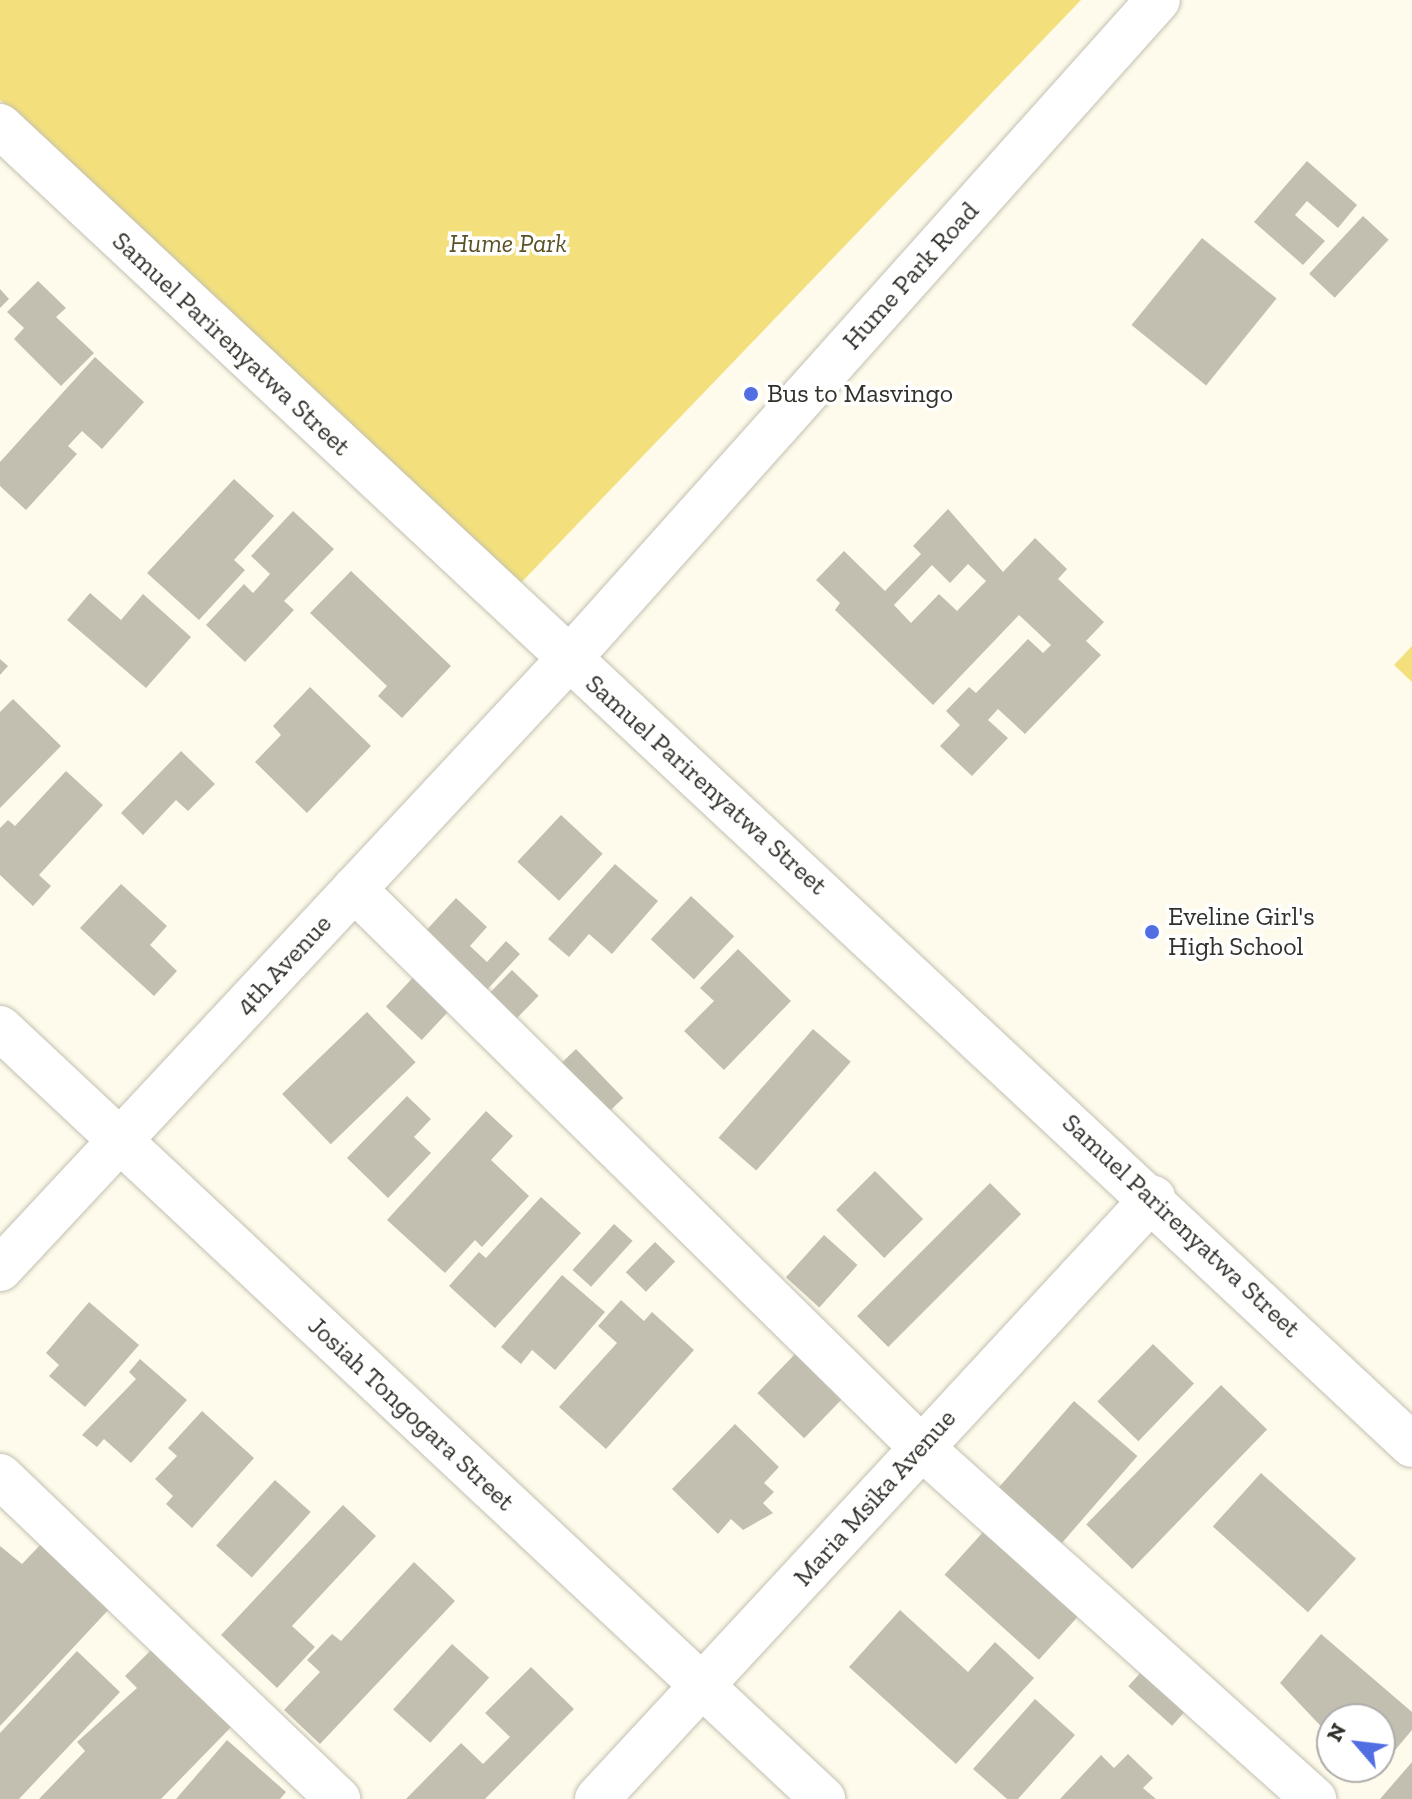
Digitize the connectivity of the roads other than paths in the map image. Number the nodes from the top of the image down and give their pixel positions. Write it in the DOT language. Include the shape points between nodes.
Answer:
graph roads {
  1 [pos="1158,0"];
  2 [pos="0,126"];
  3 [pos="568,660"];
  4 [pos="354,889"];
  5 [pos="0,1028"];
  6 [pos="120,1140"];
  7 [pos="1153,1198"];
  8 [pos="0,1269"];
  9 [pos="1412,1445"];
  10 [pos="921,1447"];
  11 [pos="0,1476"];
  12 [pos="702,1689"];
  13 [pos="338,1799"];
  14 [pos="597,1799"];
  15 [pos="823,1799"];
  16 [pos="1314,1799"];
  1 -- 3 [label="street, Hume Park Road"];
  2 -- 3 [label="street, Samuel Parirenyatwa Street"];
  3 -- 4 [label="street, 4th Avenue"];
  3 -- 7 [label="street, Samuel Parirenyatwa Street"];
  4 -- 6 [label="street, 4th Avenue"];
  4 -- 10 [label="street"];
  5 -- 6 [label="street, Josiah Tongogara Street"];
  6 -- 8 [label="street, 4th Avenue"];
  6 -- 12 [label="street, Josiah Tongogara Street"];
  7 -- 9 [label="street, Samuel Parirenyatwa Street"];
  7 -- 10 [label="street, Maria Msika Avenue"];
  10 -- 12 [label="street, Maria Msika Avenue"];
  10 -- 16 [label="street"];
  11 -- 13 [label="street"];
  12 -- 14 [label="street, Maria Msika Avenue"];
  12 -- 15 [label="street, Josiah Tongogara Street"];
}
